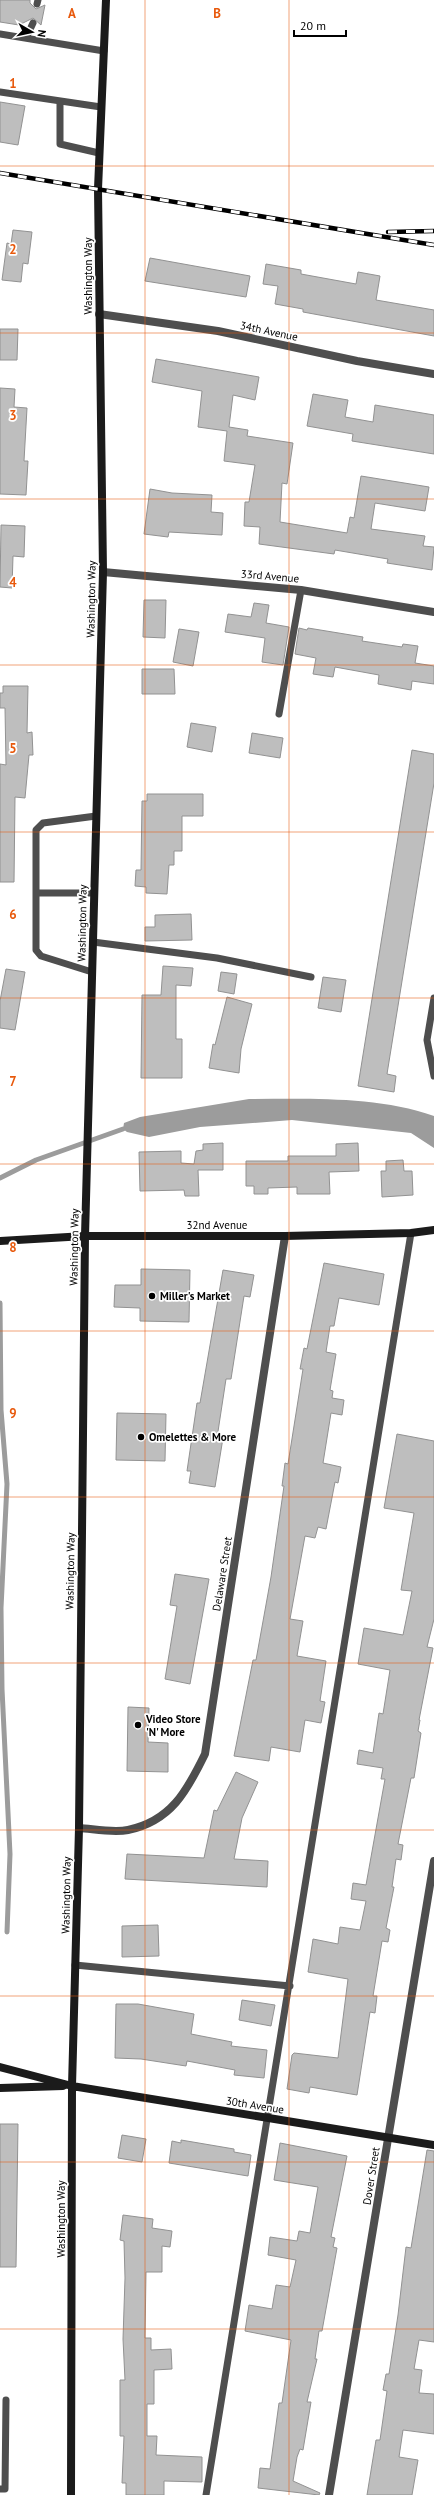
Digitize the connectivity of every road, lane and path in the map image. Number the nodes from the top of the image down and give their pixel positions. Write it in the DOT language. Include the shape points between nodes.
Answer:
graph roads {
  1 [pos="106,0"];
  2 [pos="33,23"];
  3 [pos="0,34"];
  4 [pos="26,38"];
  5 [pos="104,51"];
  6 [pos="0,92"];
  7 [pos="60,102"];
  8 [pos="101,108"];
  9 [pos="100,153"];
  10 [pos="99,314"];
  11 [pos="434,374"];
  12 [pos="103,572"];
  13 [pos="301,590"];
  14 [pos="434,612"];
  15 [pos="279,714"];
  16 [pos="96,816"];
  17 [pos="36,893"];
  18 [pos="94,893"];
  19 [pos="93,942"];
  20 [pos="92,972"];
  21 [pos="311,977"];
  22 [pos="434,998"];
  23 [pos="434,1076"];
  24 [pos="434,1230"];
  25 [pos="411,1233"];
  26 [pos="85,1236"];
  27 [pos="285,1236"];
  28 [pos="0,1241"];
  29 [pos="79,1828"];
  30 [pos="434,1861"];
  31 [pos="75,1965"];
  32 [pos="290,1986"];
  33 [pos="0,2067"];
  34 [pos="72,2086"];
  35 [pos="0,2088"];
  36 [pos="268,2118"];
  37 [pos="388,2138"];
  38 [pos="434,2145"];
  39 [pos="6,2400"];
  40 [pos="0,2489"];
  41 [pos="71,2495"];
  42 [pos="206,2495"];
  43 [pos="329,2495"];
  1 -- 5 [label="main road, Washington Way"];
  2 -- 4 [label="lane"];
  3 -- 4 [label="lane"];
  4 -- 5 [label="lane"];
  5 -- 8 [label="main road, Washington Way"];
  6 -- 7 [label="lane"];
  7 -- 8 [label="lane"];
  7 -- 9 [label="lane" via="60,144"];
  8 -- 9 [label="main road, Washington Way"];
  9 -- 10 [label="main road, Washington Way"];
  10 -- 11 [label="street, 34th Avenue" via="218,331 357,361"];
  10 -- 12 [label="main road, Washington Way"];
  12 -- 13 [label="street, 33rd Avenue"];
  12 -- 16 [label="main road, Washington Way"];
  13 -- 14 [label="street, 33rd Avenue"];
  13 -- 15 [label="lane"];
  16 -- 17 [label="lane" via="43,824 36,830"];
  16 -- 18 [label="main road, Washington Way"];
  17 -- 18 [label="lane"];
  17 -- 20 [label="lane" via="36,950 41,956"];
  18 -- 19 [label="main road, Washington Way"];
  19 -- 20 [label="main road, Washington Way"];
  19 -- 21 [label="lane" via="217,958"];
  20 -- 26 [label="main road, Washington Way"];
  22 -- 23 [label="lane" via="427,1040"];
  24 -- 25 [label="main road, 32nd Avenue"];
  25 -- 27 [label="main road, 32nd Avenue"];
  25 -- 32 [label="lane"];
  26 -- 27 [label="main road, 32nd Avenue"];
  26 -- 28 [label="main road, 32nd Avenue"];
  26 -- 29 [label="main road, Washington Way"];
  27 -- 29 [label="street, Delaware Street" via="205,1754 178,1802 157,1820 127,1830"];
  29 -- 31 [label="main road, Washington Way"];
  30 -- 37 [label="street, Dover Street"];
  31 -- 32 [label="lane"];
  31 -- 34 [label="main road, Washington Way"];
  32 -- 36 [label="lane"];
  33 -- 34 [label="main road, 30th Avenue"];
  34 -- 35 [label="main road, 30th Avenue"];
  34 -- 36 [label="main road, 30th Avenue"];
  34 -- 41 [label="main road, Washington Way"];
  36 -- 37 [label="main road, 30th Avenue"];
  36 -- 42 [label="lane"];
  37 -- 38 [label="main road, 30th Avenue"];
  37 -- 43 [label="street, Dover Street"];
  39 -- 40 [label="lane" via="5,2489"];
}
